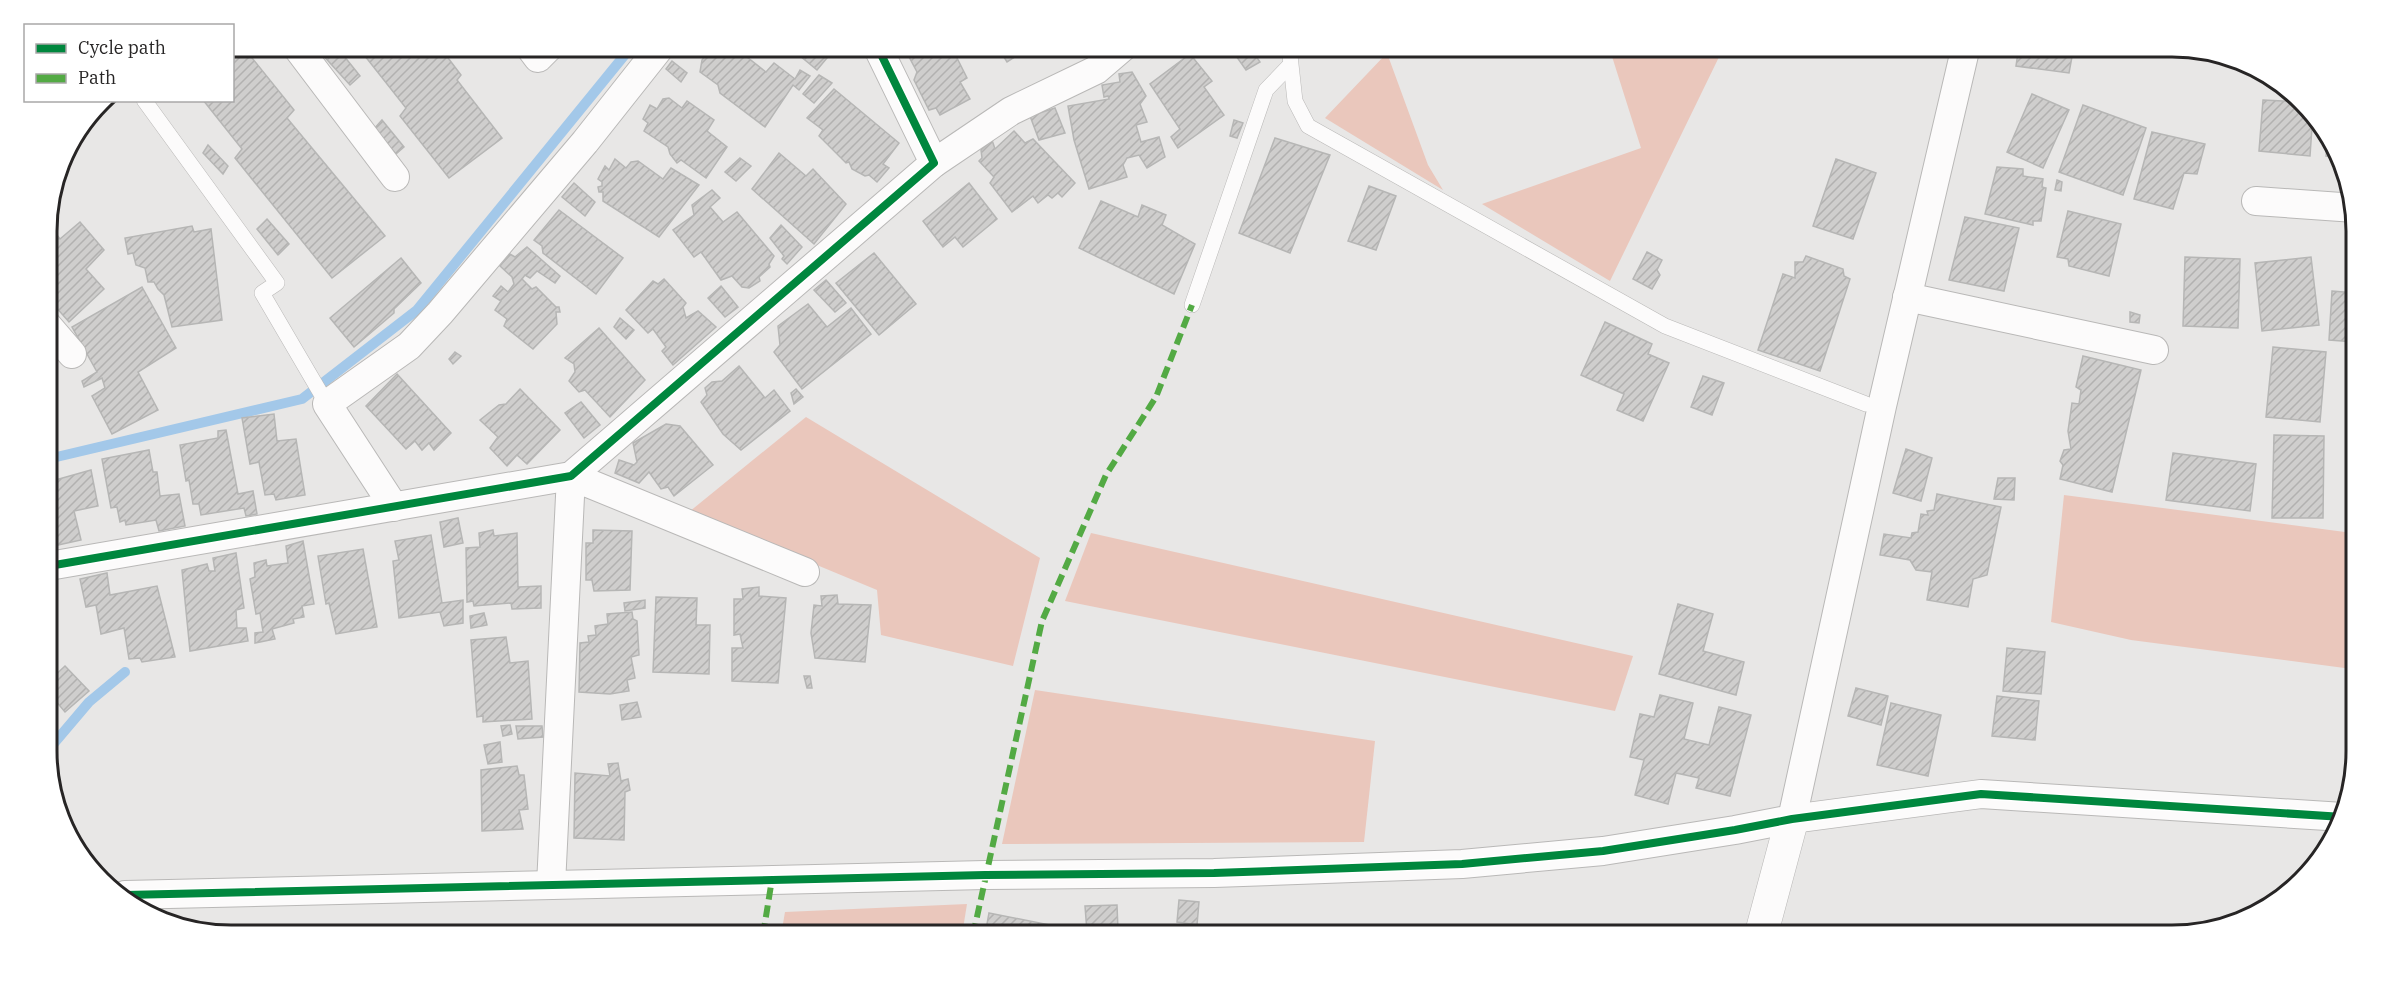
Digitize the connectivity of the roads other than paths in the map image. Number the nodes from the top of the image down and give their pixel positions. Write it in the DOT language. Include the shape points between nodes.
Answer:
graph roads {
  1 [pos="304,57"];
  2 [pos="652,57"];
  3 [pos="882,57"];
  4 [pos="1111,57"];
  5 [pos="1290,57"];
  6 [pos="1963,57"];
  7 [pos="1290,65"];
  8 [pos="145,102"];
  9 [pos="934,163"];
  10 [pos="395,177"];
  11 [pos="2256,201"];
  12 [pos="2345,207"];
  13 [pos="1907,297"];
  14 [pos="1192,305"];
  15 [pos="57,336"];
  16 [pos="2154,350"];
  17 [pos="72,354"];
  18 [pos="327,404"];
  19 [pos="1866,404"];
  20 [pos="571,476"];
  21 [pos="394,507"];
  22 [pos="57,565"];
  23 [pos="805,572"];
  24 [pos="2333,816"];
  25 [pos="1792,819"];
  26 [pos="551,885"];
  27 [pos="132,895"];
  28 [pos="1764,925"];
  1 -- 10 [label="street"];
  2 -- 18 [label="street" via="440,313 409,346"];
  3 -- 9 [label="street"];
  4 -- 9 [label="street" via="1096,69 1011,111"];
  5 -- 7 [label="lane"];
  6 -- 13 [label="street"];
  7 -- 14 [label="lane" via="1266,90"];
  7 -- 19 [label="lane" via="1295,101 1308,126 1665,326"];
  8 -- 18 [label="lane" via="277,283 262,293"];
  9 -- 20 [label="street"];
  11 -- 12 [label="street"];
  13 -- 16 [label="street"];
  13 -- 25 [label="street"];
  15 -- 17 [label="street"];
  18 -- 21 [label="street"];
  20 -- 21 [label="street"];
  20 -- 23 [label="street"];
  20 -- 26 [label="street"];
  21 -- 22 [label="street"];
  24 -- 25 [label="street" via="1981,794"];
  25 -- 26 [label="street" via="1603,851 1462,864 1214,873"];
  25 -- 28 [label="street"];
  26 -- 27 [label="street"];
}
